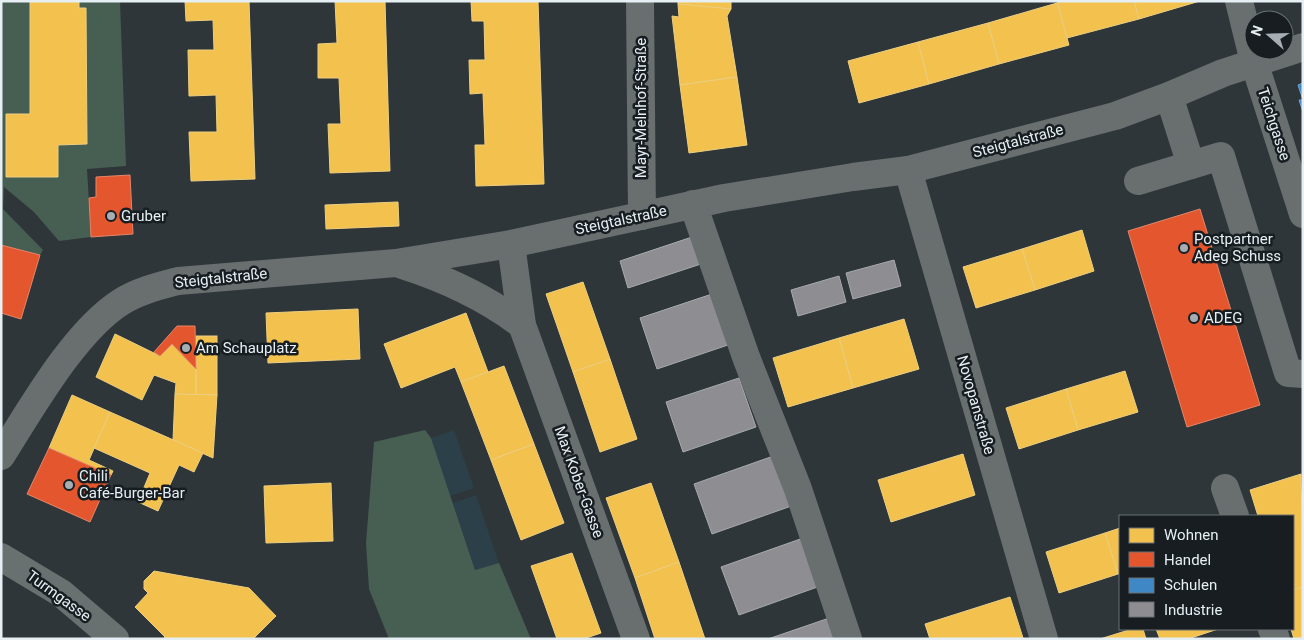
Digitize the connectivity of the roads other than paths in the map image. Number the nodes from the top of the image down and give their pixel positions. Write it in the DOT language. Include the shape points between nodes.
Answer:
graph roads {
  1 [pos="640,1"];
  2 [pos="1239,1"];
  3 [pos="1303,47"];
  4 [pos="1254,62"];
  5 [pos="1169,96"];
  6 [pos="1190,165"];
  7 [pos="908,170"];
  8 [pos="1138,181"];
  9 [pos="693,204"];
  10 [pos="1303,214"];
  11 [pos="642,216"];
  12 [pos="511,244"];
  13 [pos="396,264"];
  14 [pos="522,325"];
  15 [pos="1303,374"];
  16 [pos="1,456"];
  17 [pos="1226,488"];
  18 [pos="1235,515"];
  19 [pos="1,557"];
  20 [pos="114,639"];
  21 [pos="636,639"];
  22 [pos="848,639"];
  23 [pos="1044,639"];
  1 -- 11 [label="street, Mayr-Melnhof-Straße"];
  2 -- 4 [label="street, Teichgasse"];
  3 -- 4 [label="street, Steigtalstraße"];
  4 -- 5 [label="street, Steigtalstraße"];
  4 -- 10 [label="street, Teichgasse"];
  5 -- 6 [label="street"];
  5 -- 7 [label="street, Steigtalstraße" via="1115,116"];
  6 -- 8 [label="street"];
  6 -- 15 [label="street" via="1221,156 1288,373"];
  7 -- 9 [label="street, Steigtalstraße"];
  7 -- 23 [label="street, Novopanstraße"];
  9 -- 11 [label="street, Steigtalstraße"];
  9 -- 22 [label="street" via="746,357 798,489"];
  11 -- 12 [label="street, Steigtalstraße"];
  12 -- 13 [label="street, Steigtalstraße"];
  12 -- 14 [label="street, Max Kober-Gasse"];
  13 -- 14 [label="street" via="441,277 498,307"];
  13 -- 16 [label="street, Steigtalstraße" via="178,280 121,302 96,322 54,373"];
  14 -- 21 [label="street, Max Kober-Gasse"];
  17 -- 18 [label="street"];
  19 -- 20 [label="main road, Turmgasse" via="61,593"];
}
